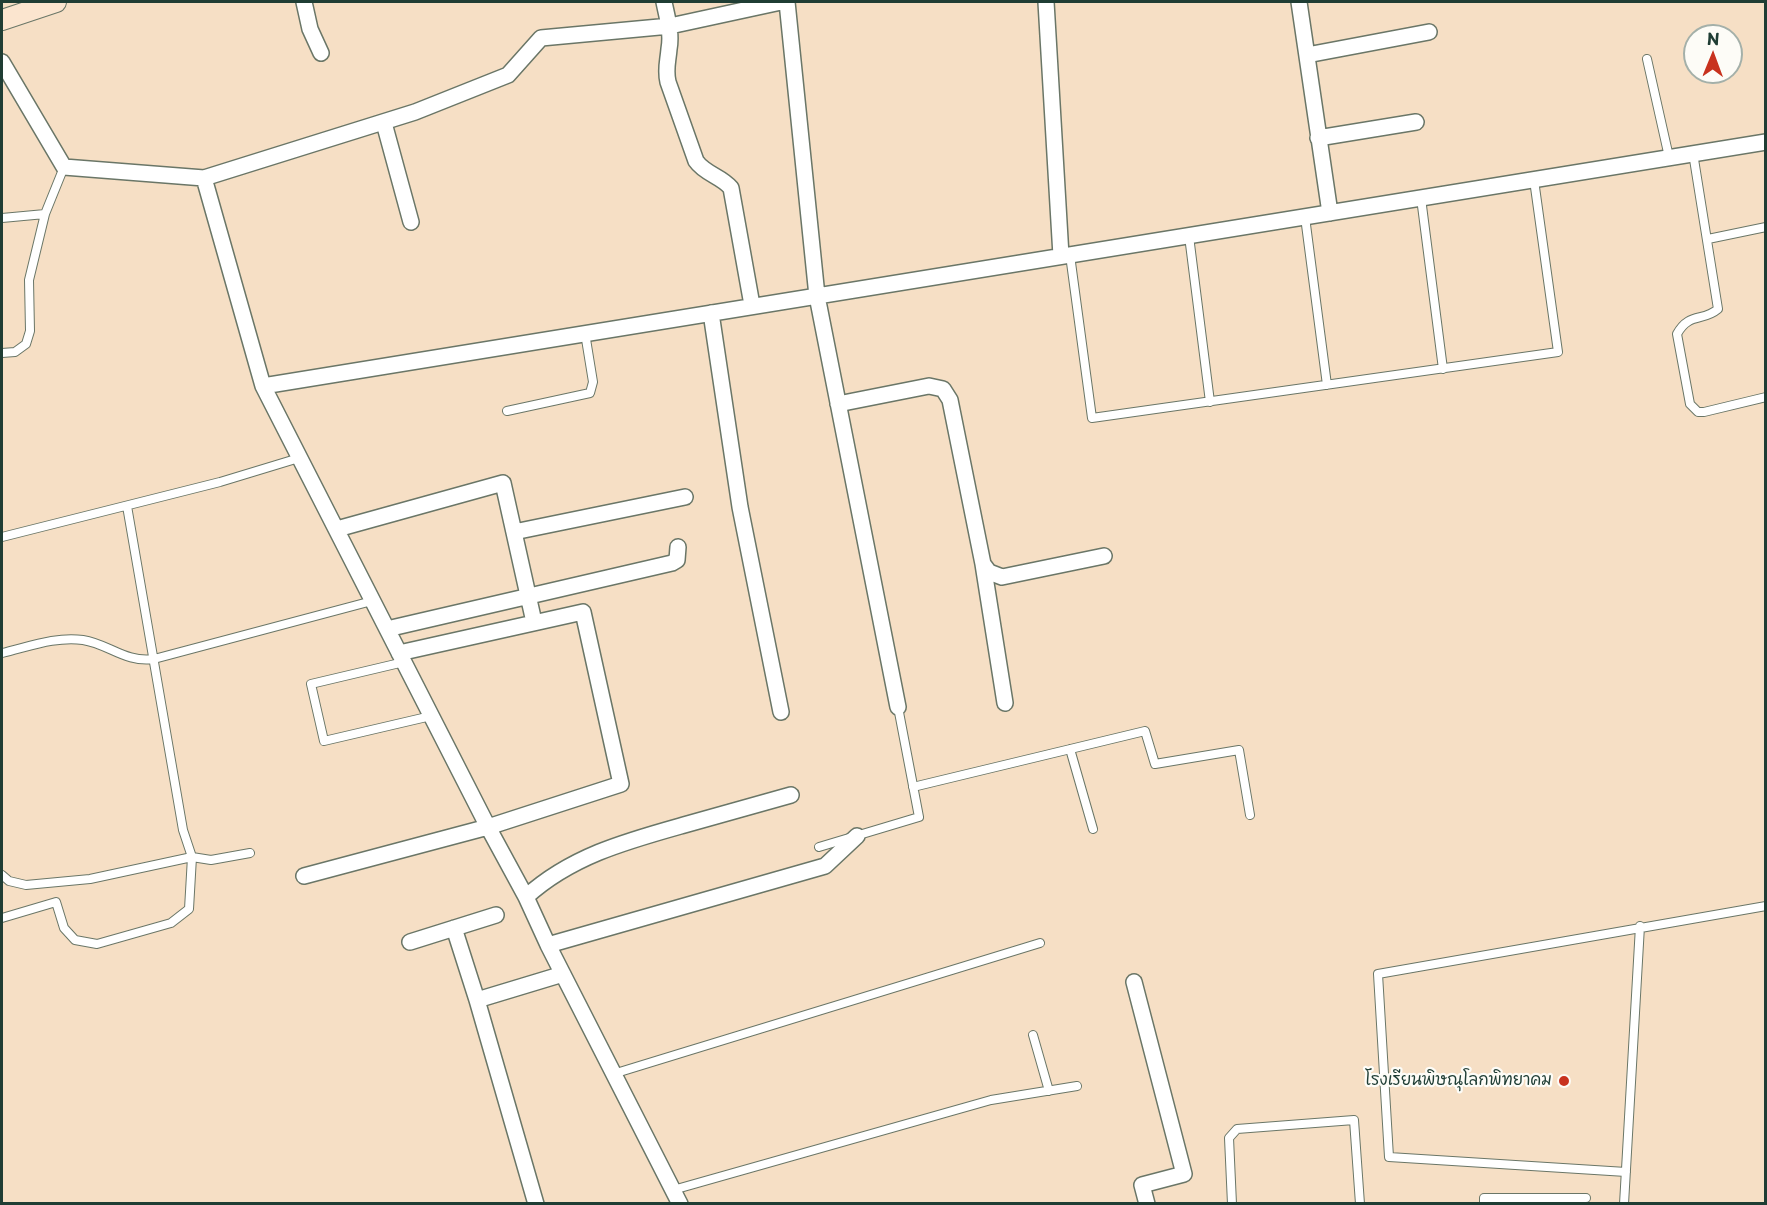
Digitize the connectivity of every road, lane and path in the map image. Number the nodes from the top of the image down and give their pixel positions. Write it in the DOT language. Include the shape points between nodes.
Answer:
graph roads {
  1 [pos="56,2"];
  2 [pos="304,2"];
  3 [pos="664,2"];
  4 [pos="781,2"];
  5 [pos="787,2"];
  6 [pos="1046,2"];
  7 [pos="1299,2"];
  8 [pos="2,20"];
  9 [pos="670,26"];
  10 [pos="1429,32"];
  11 [pos="321,53"];
  12 [pos="1307,55"];
  13 [pos="1647,59"];
  14 [pos="2,62"];
  15 [pos="1416,122"];
  16 [pos="384,123"];
  17 [pos="1318,138"];
  18 [pos="1766,142"];
  19 [pos="1693,153"];
  20 [pos="1669,157"];
  21 [pos="64,167"];
  22 [pos="204,178"];
  23 [pos="1533,180"];
  24 [pos="1421,198"];
  25 [pos="1330,213"];
  26 [pos="45,214"];
  27 [pos="1305,217"];
  28 [pos="2,218"];
  29 [pos="411,222"];
  30 [pos="1766,227"];
  31 [pos="1189,236"];
  32 [pos="1708,239"];
  33 [pos="1066,256"];
  34 [pos="817,296"];
  35 [pos="752,305"];
  36 [pos="711,313"];
  37 [pos="585,333"];
  38 [pos="2,353"];
  39 [pos="1443,369"];
  40 [pos="1327,385"];
  41 [pos="263,386"];
  42 [pos="1766,397"];
  43 [pos="1210,402"];
  44 [pos="838,404"];
  45 [pos="507,411"];
  46 [pos="300,458"];
  47 [pos="685,497"];
  48 [pos="127,506"];
  49 [pos="337,529"];
  50 [pos="514,532"];
  51 [pos="2,537"];
  52 [pos="678,547"];
  53 [pos="1104,556"];
  54 [pos="983,564"];
  55 [pos="529,597"];
  56 [pos="372,601"];
  57 [pos="534,622"];
  58 [pos="387,629"];
  59 [pos="2,653"];
  60 [pos="401,658"];
  61 [pos="154,659"];
  62 [pos="1005,703"];
  63 [pos="898,707"];
  64 [pos="781,712"];
  65 [pos="431,716"];
  66 [pos="1070,749"];
  67 [pos="914,787"];
  68 [pos="791,795"];
  69 [pos="1250,815"];
  70 [pos="488,827"];
  71 [pos="1093,829"];
  72 [pos="857,836"];
  73 [pos="819,847"];
  74 [pos="250,853"];
  75 [pos="192,857"];
  76 [pos="2,875"];
  77 [pos="304,876"];
  78 [pos="526,897"];
  79 [pos="1766,906"];
  80 [pos="496,915"];
  81 [pos="2,918"];
  82 [pos="1640,927"];
  83 [pos="454,928"];
  84 [pos="410,942"];
  85 [pos="1040,943"];
  86 [pos="548,945"];
  87 [pos="563,974"];
  88 [pos="1134,982"];
  89 [pos="477,1000"];
  90 [pos="1033,1035"];
  91 [pos="614,1074"];
  92 [pos="1077,1086"];
  93 [pos="1049,1091"];
  94 [pos="1626,1172"];
  95 [pos="676,1197"];
  96 [pos="1586,1198"];
  97 [pos="536,1203"];
  98 [pos="1147,1203"];
  99 [pos="1232,1203"];
  100 [pos="1360,1203"];
  101 [pos="1484,1203"];
  102 [pos="1624,1203"];
  1 -- 8 [label="main road"];
  2 -- 11 [label="street"];
  3 -- 9 [label="street"];
  4 -- 9 [label="street"];
  5 -- 34 [label="street"];
  6 -- 33 [label="street"];
  7 -- 12 [label="street"];
  9 -- 16 [label="street" via="541,38 508,75"];
  9 -- 35 [label="street" via="665,70 668,82 696,161 702,170 731,188"];
  10 -- 12 [label="street"];
  12 -- 17 [label="street"];
  13 -- 20 [label="lane"];
  14 -- 21 [label="street"];
  15 -- 17 [label="street"];
  16 -- 22 [label="street"];
  16 -- 29 [label="street"];
  17 -- 25 [label="street"];
  18 -- 19 [label="street"];
  19 -- 20 [label="street"];
  19 -- 32 [label="lane"];
  20 -- 23 [label="street"];
  21 -- 22 [label="street"];
  21 -- 26 [label="lane"];
  22 -- 41 [label="street"];
  23 -- 24 [label="street"];
  23 -- 39 [label="lane" via="1558,352"];
  24 -- 25 [label="street"];
  24 -- 39 [label="lane"];
  25 -- 27 [label="street"];
  26 -- 28 [label="lane"];
  26 -- 38 [label="lane" via="29,280 30,331 26,344 15,352"];
  27 -- 31 [label="street"];
  27 -- 40 [label="lane"];
  30 -- 32 [label="lane"];
  31 -- 33 [label="street"];
  31 -- 43 [label="lane"];
  32 -- 42 [label="lane" via="1718,309 1686,321 1677,334 1690,404 1704,412"];
  33 -- 34 [label="street"];
  33 -- 43 [label="lane" via="1092,418"];
  34 -- 35 [label="street"];
  34 -- 44 [label="street"];
  35 -- 36 [label="street"];
  36 -- 37 [label="street"];
  36 -- 64 [label="street" via="740,507"];
  37 -- 41 [label="street"];
  37 -- 45 [label="lane" via="593,382 590,393"];
  39 -- 40 [label="lane"];
  40 -- 43 [label="lane"];
  41 -- 46 [label="street"];
  44 -- 54 [label="street" via="929,386 943,389 950,400"];
  44 -- 63 [label="street"];
  46 -- 48 [label="lane"];
  46 -- 49 [label="street"];
  47 -- 50 [label="street"];
  48 -- 51 [label="lane"];
  48 -- 61 [label="lane"];
  49 -- 50 [label="street" via="503,483"];
  49 -- 56 [label="street"];
  50 -- 55 [label="street"];
  52 -- 55 [label="street" via="677,560 672,563"];
  53 -- 54 [label="street" via="1002,577 989,572"];
  54 -- 62 [label="street"];
  55 -- 57 [label="street"];
  55 -- 58 [label="street"];
  56 -- 58 [label="street"];
  56 -- 61 [label="lane"];
  57 -- 60 [label="street"];
  57 -- 70 [label="street" via="583,612 621,784"];
  58 -- 60 [label="street"];
  59 -- 61 [label="lane" via="71,639 86,640 132,658"];
  60 -- 65 [label="street"];
  60 -- 65 [label="lane" via="311,684 324,741"];
  61 -- 75 [label="lane" via="183,830"];
  63 -- 67 [label="lane"];
  65 -- 70 [label="street"];
  66 -- 67 [label="lane"];
  66 -- 69 [label="lane" via="1145,731 1155,764 1239,750"];
  66 -- 71 [label="lane"];
  67 -- 72 [label="lane" via="919,817"];
  68 -- 78 [label="street" via="628,841 570,865"];
  70 -- 77 [label="street"];
  70 -- 78 [label="street"];
  72 -- 73 [label="lane"];
  72 -- 86 [label="street" via="825,866"];
  74 -- 75 [label="lane" via="211,860"];
  75 -- 76 [label="lane" via="90,879 26,885"];
  75 -- 81 [label="lane" via="189,909 171,923 96,944 75,940 64,928 57,902"];
  78 -- 86 [label="street"];
  79 -- 82 [label="lane"];
  80 -- 83 [label="street"];
  82 -- 94 [label="lane"];
  82 -- 94 [label="lane" via="1378,974 1389,1157"];
  83 -- 84 [label="street"];
  83 -- 89 [label="street"];
  85 -- 91 [label="lane"];
  86 -- 87 [label="street"];
  87 -- 89 [label="street"];
  87 -- 91 [label="street"];
  88 -- 98 [label="street" via="1184,1174 1142,1185"];
  89 -- 97 [label="street"];
  90 -- 93 [label="lane"];
  91 -- 95 [label="street"];
  92 -- 93 [label="lane"];
  93 -- 95 [label="lane" via="991,1100"];
  94 -- 102 [label="lane"];
  96 -- 101 [label="lane" via="1484,1198"];
  99 -- 100 [label="lane" via="1232,1132 1354,1120"];
}
